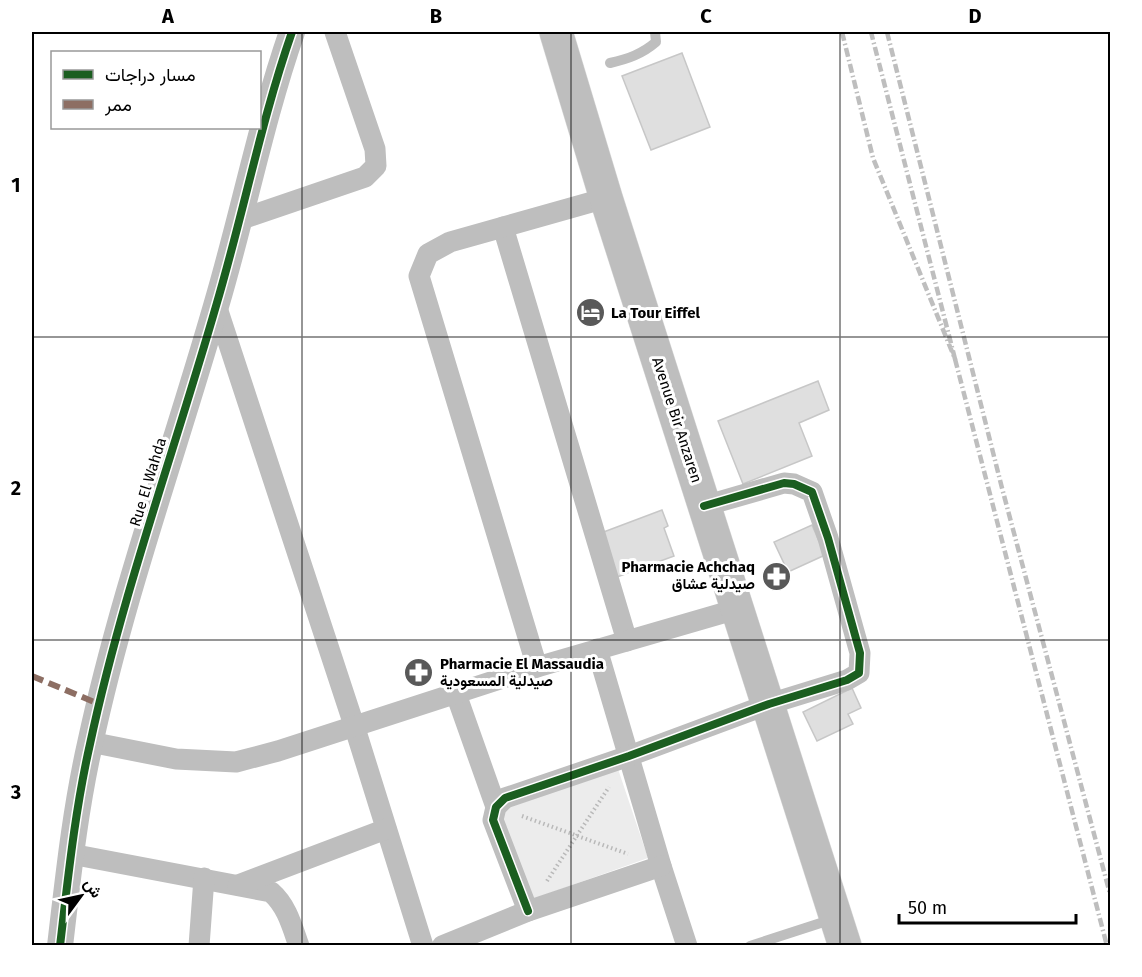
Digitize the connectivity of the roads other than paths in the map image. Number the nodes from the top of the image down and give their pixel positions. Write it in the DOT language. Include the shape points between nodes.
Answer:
graph roads {
  1 [pos="291,32"];
  2 [pos="335,32"];
  3 [pos="556,32"];
  4 [pos="655,32"];
  5 [pos="610,63"];
  6 [pos="606,198"];
  7 [pos="239,220"];
  8 [pos="503,227"];
  9 [pos="216,305"];
  10 [pos="704,506"];
  11 [pos="737,609"];
  12 [pos="627,641"];
  13 [pos="597,649"];
  14 [pos="537,667"];
  15 [pos="456,694"];
  16 [pos="769,704"];
  17 [pos="354,725"];
  18 [pos="90,742"];
  19 [pos="629,756"];
  20 [pos="496,807"];
  21 [pos="386,829"];
  22 [pos="71,854"];
  23 [pos="661,866"];
  24 [pos="204,878"];
  25 [pos="238,885"];
  26 [pos="528,911"];
  27 [pos="841,932"];
  28 [pos="60,945"];
  29 [pos="199,945"];
  30 [pos="299,945"];
  31 [pos="423,945"];
  32 [pos="442,945"];
  33 [pos="687,945"];
  34 [pos="750,945"];
  1 -- 7 [label="street, Rue El Wahda"];
  2 -- 7 [label="street" via="375,149 376,166 365,177"];
  3 -- 6 [label="main road, Avenue Bir Anzaren"];
  4 -- 5 [label="lane" via="656,42 648,49"];
  6 -- 8 [label="street"];
  6 -- 10 [label="main road, Avenue Bir Anzaren"];
  7 -- 9 [label="street, Rue El Wahda"];
  8 -- 12 [label="street"];
  8 -- 14 [label="street" via="450,242 428,254 419,280"];
  9 -- 17 [label="street"];
  9 -- 18 [label="street, Rue El Wahda" via="160,487"];
  10 -- 11 [label="main road, Avenue Bir Anzaren"];
  10 -- 16 [label="street" via="783,483 813,492 860,653 859,673"];
  11 -- 12 [label="street"];
  11 -- 16 [label="main road, Avenue Bir Anzaren"];
  12 -- 13 [label="street"];
  13 -- 14 [label="street"];
  13 -- 19 [label="street"];
  14 -- 15 [label="street"];
  15 -- 17 [label="street"];
  15 -- 20 [label="street"];
  16 -- 19 [label="street"];
  16 -- 27 [label="main road, Avenue Bir Anzaren"];
  17 -- 18 [label="street" via="236,762 176,759"];
  17 -- 21 [label="street"];
  18 -- 22 [label="street, Rue El Wahda"];
  19 -- 20 [label="street" via="516,793"];
  19 -- 23 [label="street"];
  20 -- 26 [label="street" via="493,820"];
  21 -- 25 [label="street"];
  21 -- 31 [label="street"];
  22 -- 24 [label="street"];
  22 -- 28 [label="street, Rue El Wahda"];
  23 -- 26 [label="street"];
  23 -- 33 [label="street"];
  24 -- 25 [label="street"];
  24 -- 29 [label="street"];
  25 -- 30 [label="street" via="271,892 280,900"];
  26 -- 32 [label="street"];
  27 -- 34 [label="lane"];
}
